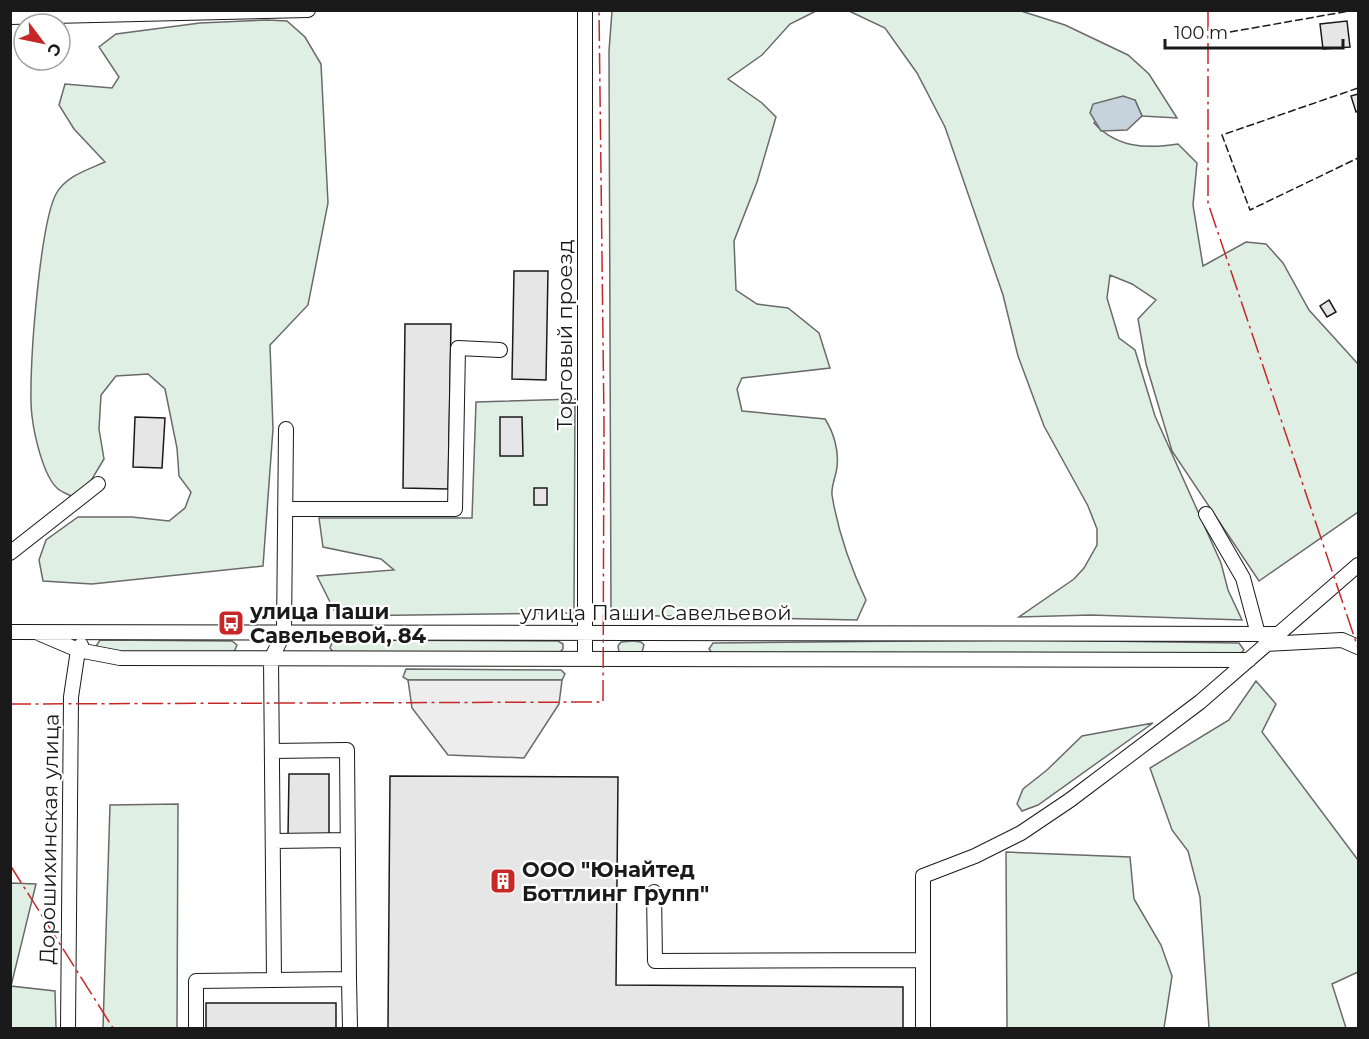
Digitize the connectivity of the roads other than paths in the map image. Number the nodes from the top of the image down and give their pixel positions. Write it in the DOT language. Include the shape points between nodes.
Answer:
graph roads {
  1 [pos="308,10"];
  2 [pos="585,10"];
  3 [pos="10,17"];
  4 [pos="500,350"];
  5 [pos="286,429"];
  6 [pos="98,484"];
  7 [pos="285,509"];
  8 [pos="1206,514"];
  9 [pos="10,553"];
  10 [pos="1359,565"];
  11 [pos="10,632"];
  12 [pos="36,632"];
  13 [pos="66,632"];
  14 [pos="97,632"];
  15 [pos="285,633"];
  16 [pos="585,633"];
  17 [pos="1266,638"];
  18 [pos="1359,647"];
  19 [pos="78,650"];
  20 [pos="271,659"];
  21 [pos="585,659"];
  22 [pos="1249,660"];
  23 [pos="272,751"];
  24 [pos="348,840"];
  25 [pos="273,841"];
  26 [pos="654,892"];
  27 [pos="923,960"];
  28 [pos="274,980"];
  29 [pos="349,980"];
  30 [pos="68,1029"];
  31 [pos="196,1029"];
  32 [pos="350,1029"];
  33 [pos="923,1029"];
  1 -- 3 [label="street"];
  2 -- 16 [label="street, Торговый проезд"];
  4 -- 7 [label="street" via="458,348 455,510"];
  5 -- 7 [label="street"];
  6 -- 9 [label="street"];
  7 -- 15 [label="street"];
  8 -- 17 [label="street" via="1243,578"];
  10 -- 17 [label="street"];
  11 -- 12 [label="street, улица Паши Савельевой"];
  12 -- 13 [label="street, улица Паши Савельевой"];
  12 -- 19 [label="street, улица Паши Савельевой"];
  13 -- 14 [label="street, улица Паши Савельевой"];
  13 -- 19 [label="street" via="75,640"];
  14 -- 15 [label="street, улица Паши Савельевой"];
  14 -- 19 [label="street"];
  15 -- 16 [label="street, улица Паши Савельевой"];
  15 -- 20 [label="street"];
  16 -- 17 [label="street, улица Паши Савельевой"];
  16 -- 21 [label="street, Торговый проезд"];
  17 -- 18 [label="street, улица Паши Савельевой" via="1342,640"];
  17 -- 22 [label="street"];
  19 -- 20 [label="street, улица Паши Савельевой" via="120,658"];
  19 -- 30 [label="street, Дорошихинская улица" via="71,697"];
  20 -- 21 [label="street, улица Паши Савельевой"];
  20 -- 23 [label="street"];
  21 -- 22 [label="street, улица Паши Савельевой"];
  22 -- 27 [label="street" via="1200,702 1021,833 923,876"];
  23 -- 24 [label="street" via="347,750"];
  23 -- 25 [label="street"];
  24 -- 25 [label="street"];
  24 -- 29 [label="street"];
  25 -- 28 [label="street"];
  26 -- 27 [label="street" via="655,961"];
  27 -- 33 [label="street"];
  28 -- 29 [label="street"];
  28 -- 31 [label="street" via="196,981"];
  29 -- 32 [label="street"];
}
